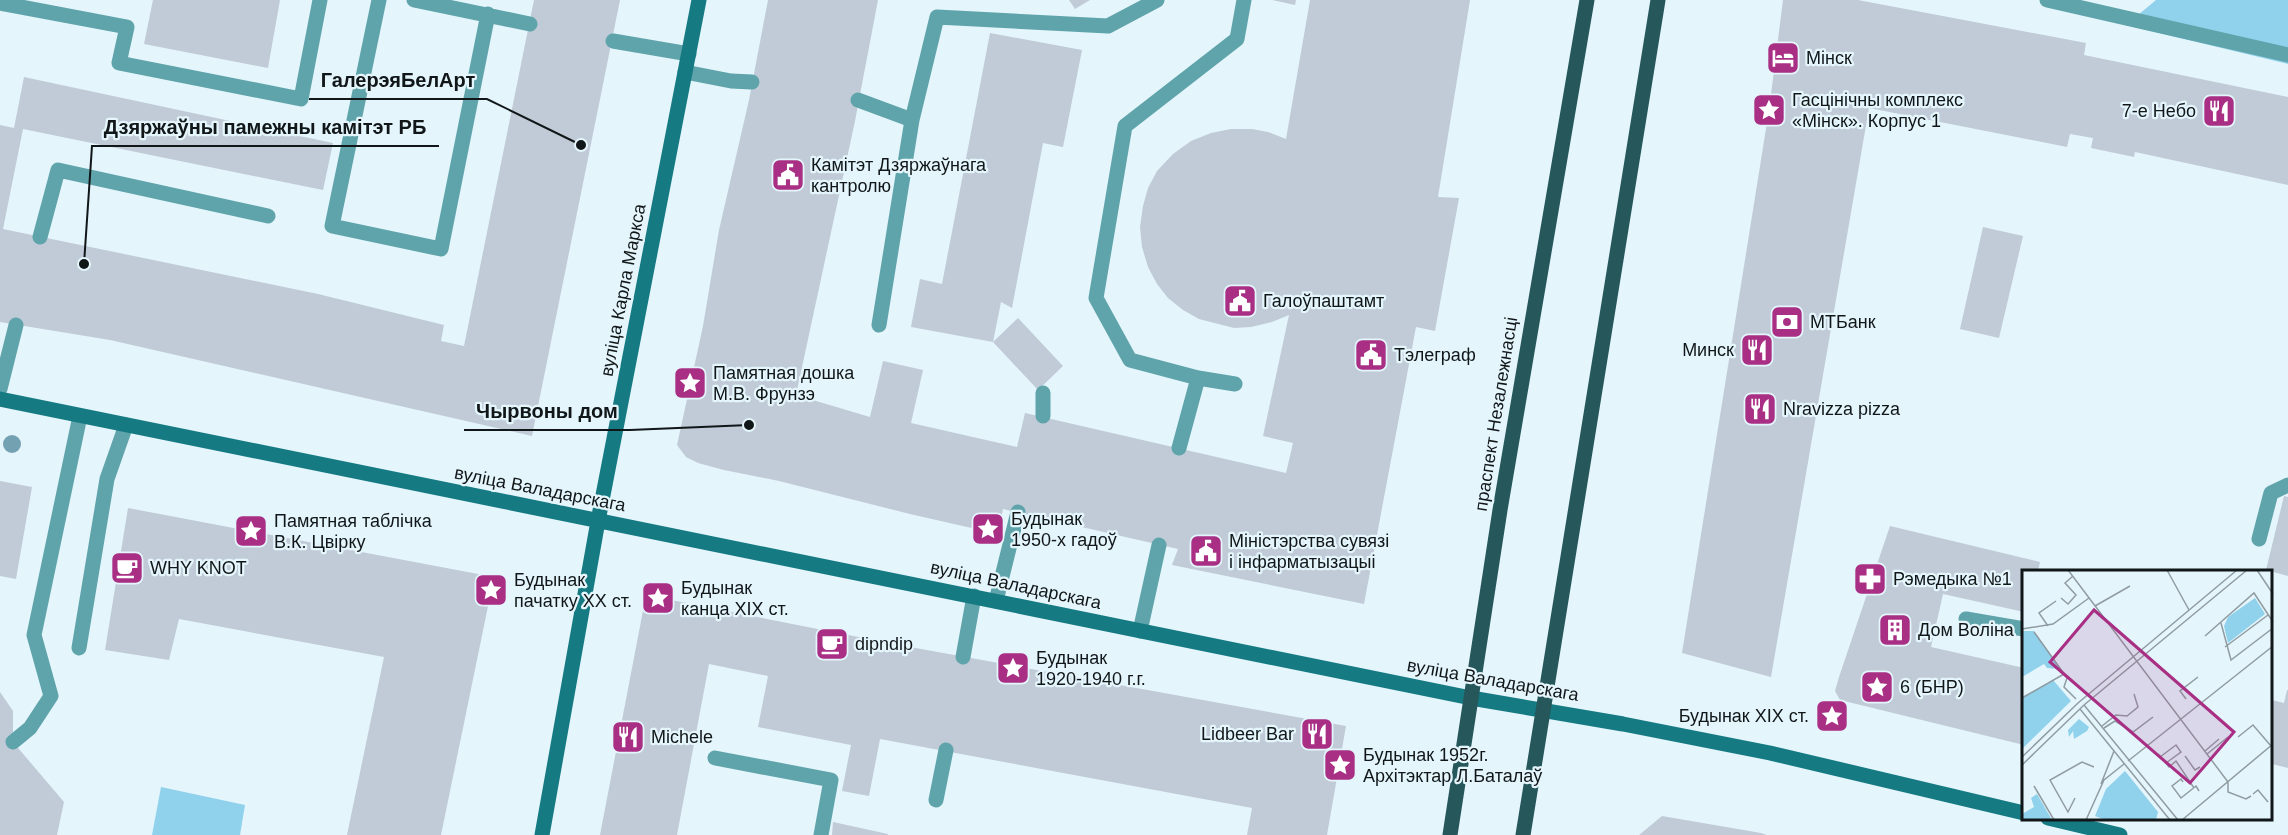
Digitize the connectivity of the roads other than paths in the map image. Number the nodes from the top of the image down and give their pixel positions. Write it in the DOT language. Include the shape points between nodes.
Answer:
graph roads {
  1 [pos="320,0"];
  2 [pos="379,0"];
  3 [pos="414,0"];
  4 [pos="699,0"];
  5 [pos="1157,0"];
  6 [pos="1244,0"];
  7 [pos="1587,0"];
  8 [pos="1658,0"];
  9 [pos="2047,0"];
  10 [pos="0,3"];
  11 [pos="488,14"];
  12 [pos="530,24"];
  13 [pos="613,41"];
  14 [pos="689,54"];
  15 [pos="2288,55"];
  16 [pos="685,72"];
  17 [pos="752,82"];
  18 [pos="858,100"];
  19 [pos="912,120"];
  20 [pos="268,216"];
  21 [pos="40,237"];
  22 [pos="16,325"];
  23 [pos="879,325"];
  24 [pos="1198,378"];
  25 [pos="1235,384"];
  26 [pos="0,388"];
  27 [pos="1043,393"];
  28 [pos="0,399"];
  29 [pos="80,416"];
  30 [pos="1043,416"];
  31 [pos="126,425"];
  32 [pos="1179,448"];
  33 [pos="2288,485"];
  34 [pos="1018,512"];
  35 [pos="598,521"];
  36 [pos="2259,539"];
  37 [pos="1160,544"];
  38 [pos="974,596"];
  39 [pos="996,601"];
  40 [pos="1966,619"];
  41 [pos="2022,629"];
  42 [pos="1140,631"];
  43 [pos="79,648"];
  44 [pos="963,657"];
  45 [pos="1471,698"];
  46 [pos="1542,710"];
  47 [pos="13,742"];
  48 [pos="946,750"];
  49 [pos="715,758"];
  50 [pos="936,800"];
  51 [pos="2022,813"];
  52 [pos="2052,820"];
  53 [pos="542,835"];
  54 [pos="821,835"];
  55 [pos="1450,835"];
  56 [pos="1523,835"];
  57 [pos="2120,835"];
  1 -- 10 [label="street" via="301,99 119,63 127,27"];
  2 -- 11 [label="street" via="332,226 441,249"];
  3 -- 11 [label="street"];
  4 -- 14 [label="main road, вуліца Карла Маркса"];
  5 -- 19 [label="street" via="1108,26 937,16"];
  6 -- 24 [label="street" via="1237,39 1125,126 1096,298 1130,360"];
  7 -- 45 [label="main road, праспект Незалежнасці"];
  8 -- 46 [label="main road"];
  9 -- 15 [label="street"];
  11 -- 12 [label="street"];
  13 -- 14 [label="street"];
  14 -- 16 [label="main road, вуліца Карла Маркса"];
  16 -- 17 [label="street"];
  16 -- 35 [label="main road, вуліца Карла Маркса"];
  18 -- 19 [label="street"];
  19 -- 23 [label="street"];
  20 -- 21 [label="street" via="58,170"];
  22 -- 26 [label="street"];
  24 -- 25 [label="street"];
  24 -- 32 [label="street"];
  27 -- 30 [label="street"];
  28 -- 29 [label="main road, вуліца Валадарскага"];
  29 -- 31 [label="main road, вуліца Валадарскага"];
  29 -- 47 [label="street" via="34,635 51,696 30,728"];
  31 -- 35 [label="main road, вуліца Валадарскага"];
  31 -- 43 [label="street" via="107,479"];
  33 -- 36 [label="street" via="2271,493"];
  34 -- 39 [label="street"];
  35 -- 38 [label="main road, вуліца Валадарскага"];
  35 -- 53 [label="main road, вуліца Карла Маркса"];
  37 -- 42 [label="street"];
  38 -- 39 [label="main road, вуліца Валадарскага"];
  38 -- 44 [label="street"];
  39 -- 42 [label="main road, вуліца Валадарскага"];
  40 -- 41 [label="street"];
  42 -- 45 [label="main road, вуліца Валадарскага"];
  45 -- 46 [label="main road, вуліца Валадарскага"];
  45 -- 55 [label="main road, праспект Незалежнасці"];
  46 -- 51 [label="main road, вуліца Валадарскага" via="1770,753"];
  46 -- 56 [label="main road"];
  48 -- 50 [label="street"];
  49 -- 54 [label="street" via="831,780"];
  52 -- 57 [label="main road"];
}
